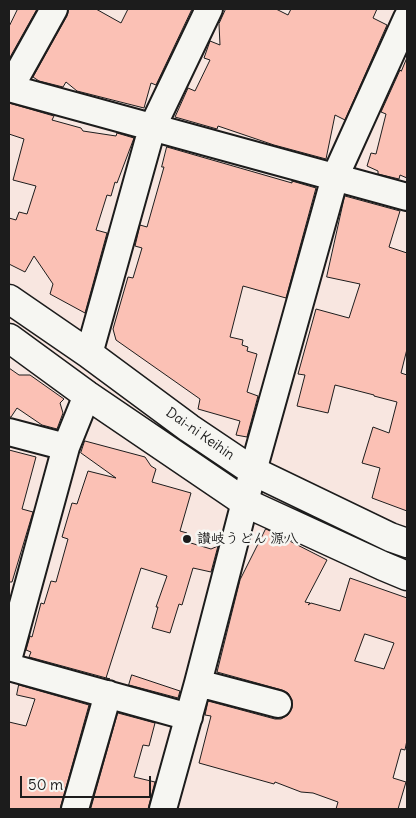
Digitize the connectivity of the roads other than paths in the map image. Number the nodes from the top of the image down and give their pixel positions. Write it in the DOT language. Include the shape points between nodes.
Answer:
graph roads {
  1 [pos="54,9"];
  2 [pos="209,9"];
  3 [pos="407,18"];
  4 [pos="9,88"];
  5 [pos="152,128"];
  6 [pos="335,177"];
  7 [pos="407,197"];
  8 [pos="9,299"];
  9 [pos="9,338"];
  10 [pos="90,354"];
  11 [pos="87,395"];
  12 [pos="9,432"];
  13 [pos="66,447"];
  14 [pos="254,471"];
  15 [pos="246,503"];
  16 [pos="407,543"];
  17 [pos="407,576"];
  18 [pos="9,656"];
  19 [pos="9,666"];
  20 [pos="198,683"];
  21 [pos="108,694"];
  22 [pos="278,704"];
  23 [pos="189,716"];
  24 [pos="75,809"];
  25 [pos="163,809"];
  1 -- 4 [label="street"];
  2 -- 5 [label="street"];
  3 -- 6 [label="street"];
  4 -- 5 [label="street"];
  5 -- 6 [label="street"];
  5 -- 10 [label="street"];
  6 -- 7 [label="street"];
  6 -- 14 [label="street"];
  8 -- 10 [label="highway, Dai-ni Keihin"];
  9 -- 11 [label="highway"];
  10 -- 14 [label="highway, Dai-ni Keihin" via="189,428"];
  11 -- 13 [label="street"];
  11 -- 15 [label="highway"];
  12 -- 13 [label="street"];
  13 -- 18 [label="street"];
  14 -- 15 [label="street"];
  14 -- 16 [label="highway, Dai-ni Keihin"];
  15 -- 17 [label="highway"];
  15 -- 20 [label="street"];
  19 -- 21 [label="street"];
  20 -- 22 [label="street"];
  20 -- 23 [label="street"];
  21 -- 23 [label="street"];
  21 -- 24 [label="street"];
  23 -- 25 [label="street"];
}
